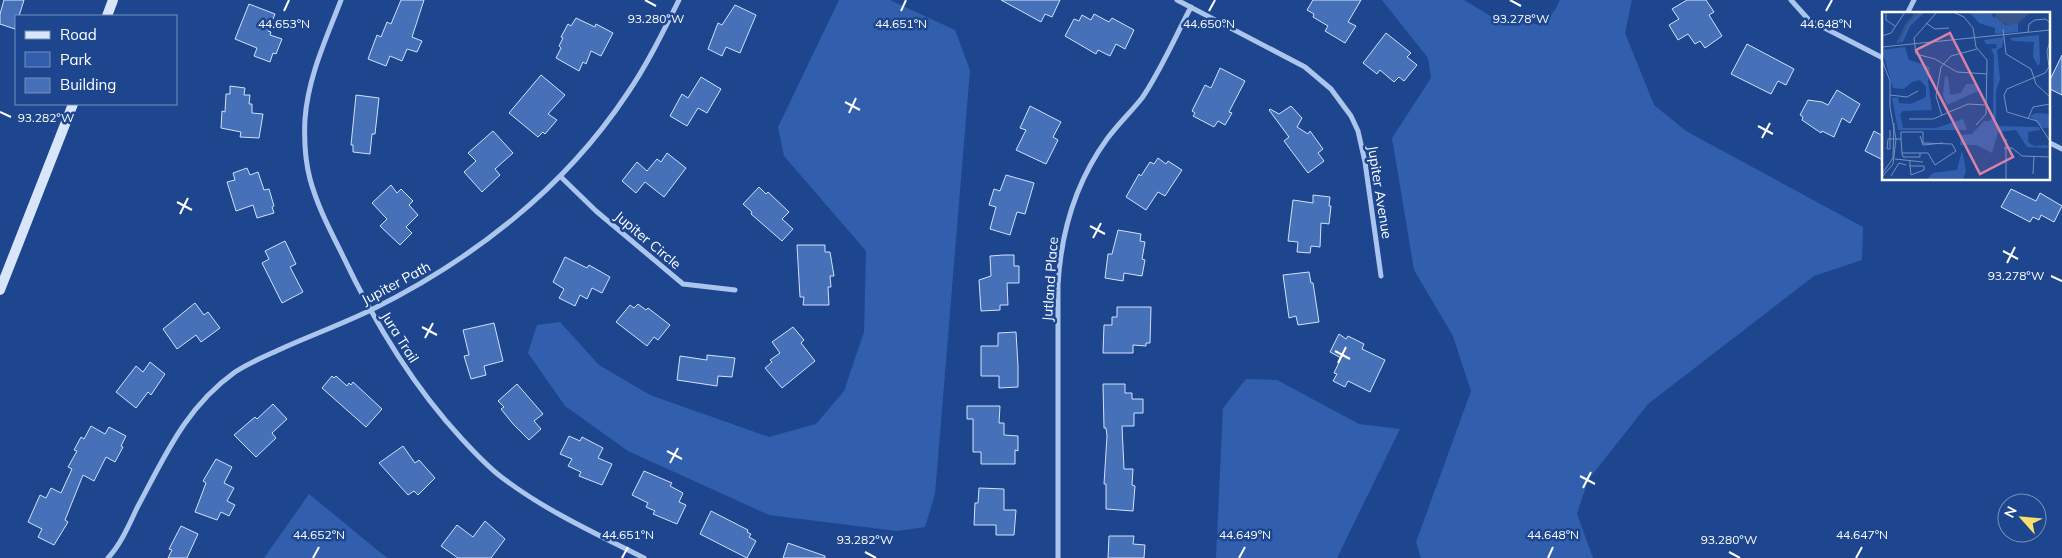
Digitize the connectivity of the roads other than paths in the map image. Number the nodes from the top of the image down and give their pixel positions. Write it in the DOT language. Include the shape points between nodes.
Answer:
graph roads {
  1 [pos="113,0"];
  2 [pos="341,0"];
  3 [pos="680,0"];
  4 [pos="1177,0"];
  5 [pos="1791,0"];
  6 [pos="1914,0"];
  7 [pos="1191,7"];
  8 [pos="1908,12"];
  9 [pos="107,15"];
  10 [pos="1882,57"];
  11 [pos="73,105"];
  12 [pos="2050,143"];
  13 [pos="2062,149"];
  14 [pos="561,177"];
  15 [pos="1381,276"];
  16 [pos="0,290"];
  17 [pos="735,290"];
  18 [pos="370,310"];
  19 [pos="108,558"];
  20 [pos="644,558"];
  21 [pos="1058,558"];
  1 -- 9 [label="street"];
  2 -- 18 [label="street, Jura Trail" via="312,80 305,120 306,159 323,216"];
  3 -- 14 [label="street, Jupiter Path" via="628,94"];
  4 -- 7 [label="street, Jupiter Avenue"];
  5 -- 10 [label="street" via="1810,20"];
  6 -- 8 [label="street"];
  7 -- 15 [label="street, Jupiter Avenue" via="1306,67 1342,102 1362,146"];
  7 -- 21 [label="street, Jutland Place" via="1154,79 1106,140 1090,166 1067,220 1058,285"];
  11 -- 16 [label="street"];
  12 -- 13 [label="street"];
  14 -- 17 [label="street, Jupiter Circle" via="683,284"];
  14 -- 18 [label="street, Jupiter Path" via="469,254"];
  18 -- 19 [label="street, Jupiter Path" via="267,355 236,372 210,394 186,419 121,540"];
  18 -- 20 [label="street, Jura Trail" via="423,392 483,461 526,495"];
}
